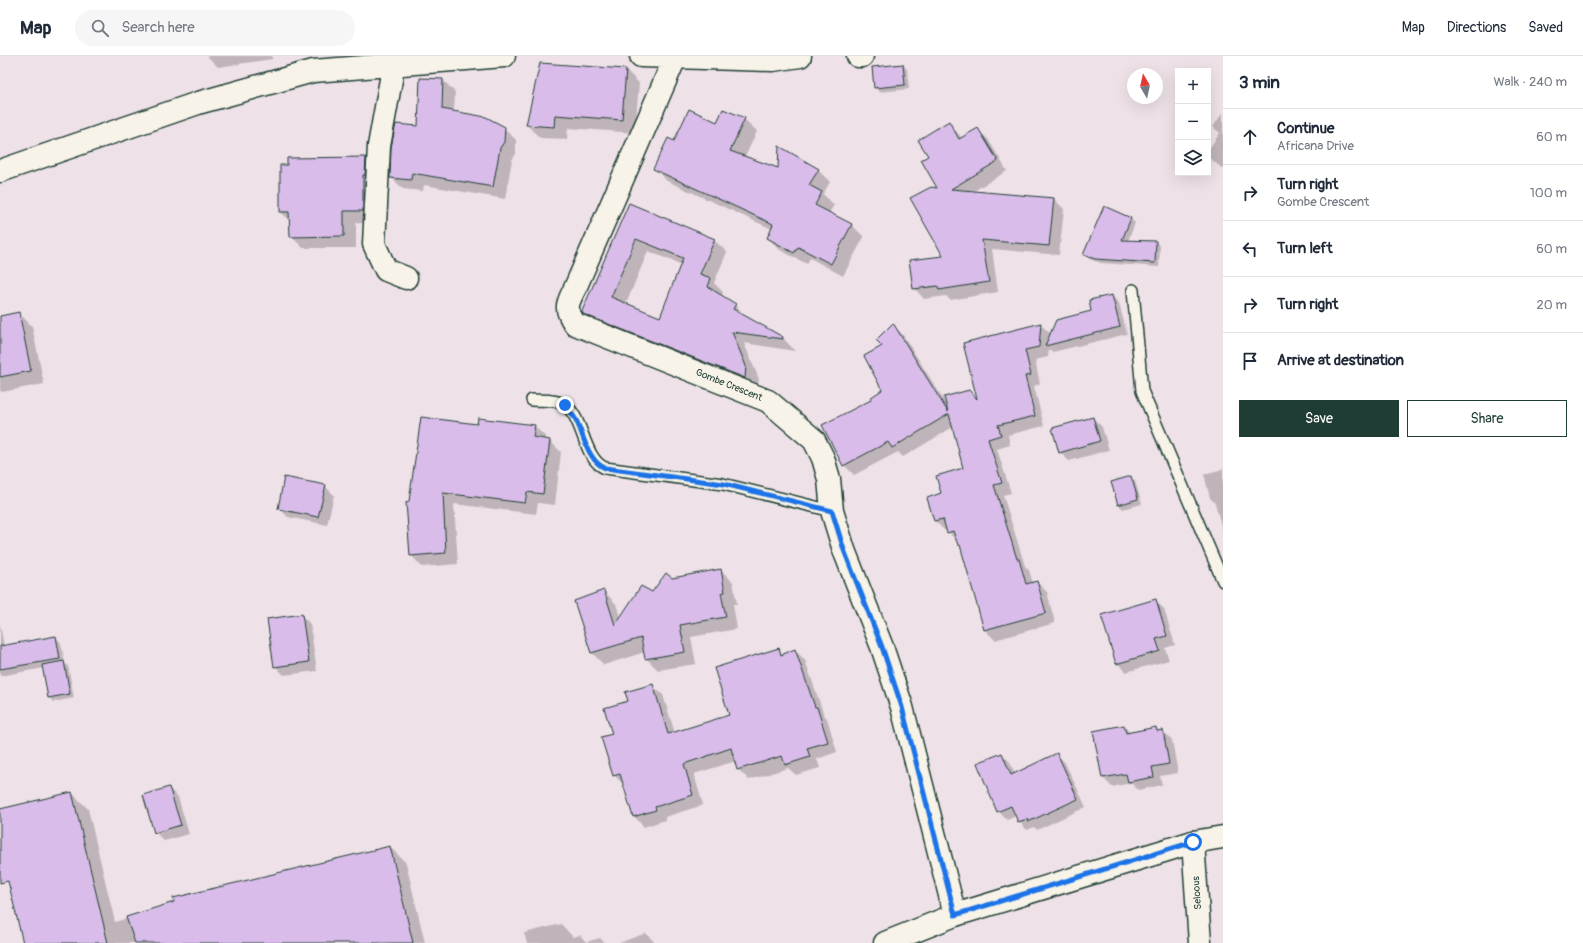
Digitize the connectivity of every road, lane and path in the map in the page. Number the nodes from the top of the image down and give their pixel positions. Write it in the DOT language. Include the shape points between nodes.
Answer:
graph roads {
  1 [pos="504,56"];
  2 [pos="641,56"];
  3 [pos="800,56"];
  4 [pos="858,56"];
  5 [pos="862,56"];
  6 [pos="675,58"];
  7 [pos="394,63"];
  8 [pos="0,171"];
  9 [pos="406,278"];
  10 [pos="1133,290"];
  11 [pos="532,400"];
  12 [pos="832,511"];
  13 [pos="1223,581"];
  14 [pos="1223,836"];
  15 [pos="1193,842"];
  16 [pos="955,915"];
  17 [pos="885,943"];
  18 [pos="1200,943"];
  1 -- 7 [label="street"];
  2 -- 6 [label="street"];
  3 -- 6 [label="street" via="774,60"];
  4 -- 5 [label="street"];
  6 -- 12 [label="street, Gombe Crescent" via="568,303 568,313 575,324 768,401 814,440 829,479"];
  7 -- 8 [label="street" via="313,70 198,103"];
  7 -- 9 [label="street" via="379,146 374,244 386,270"];
  10 -- 13 [label="lane" via="1142,391"];
  11 -- 12 [label="lane" via="555,401 565,405 575,418 592,456 605,468 724,484"];
  12 -- 16 [label="street, Gombe Crescent" via="902,707"];
  14 -- 15 [label="street"];
  15 -- 16 [label="street"];
  15 -- 18 [label="street, Seloous"];
  16 -- 17 [label="street"];
}
